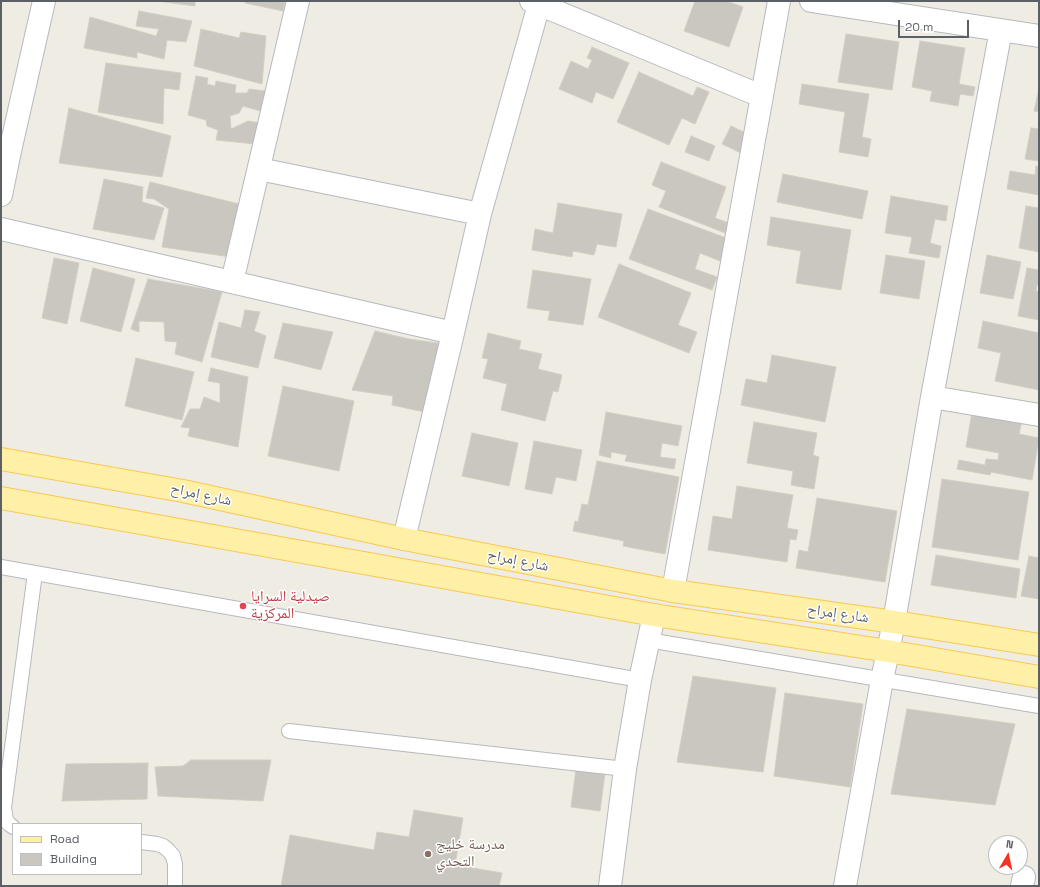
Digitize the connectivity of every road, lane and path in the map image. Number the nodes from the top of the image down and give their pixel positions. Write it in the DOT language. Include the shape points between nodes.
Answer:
graph roads {
  1 [pos="44,1"];
  2 [pos="298,1"];
  3 [pos="779,1"];
  4 [pos="811,1"];
  5 [pos="537,2"];
  6 [pos="1002,30"];
  7 [pos="1039,36"];
  8 [pos="762,96"];
  9 [pos="259,169"];
  10 [pos="1,195"];
  11 [pos="480,214"];
  12 [pos="1,229"];
  13 [pos="232,282"];
  14 [pos="453,333"];
  15 [pos="932,397"];
  16 [pos="1039,415"];
  17 [pos="1,459"];
  18 [pos="1,498"];
  19 [pos="404,539"];
  20 [pos="1,567"];
  21 [pos="36,573"];
  22 [pos="673,591"];
  23 [pos="654,615"];
  24 [pos="894,622"];
  25 [pos="648,640"];
  26 [pos="1039,645"];
  27 [pos="888,652"];
  28 [pos="1039,677"];
  29 [pos="640,680"];
  30 [pos="882,680"];
  31 [pos="1039,706"];
  32 [pos="289,731"];
  33 [pos="625,769"];
  34 [pos="12,826"];
  35 [pos="142,842"];
  36 [pos="175,886"];
  37 [pos="610,886"];
  38 [pos="844,886"];
  1 -- 10 [label="street"];
  2 -- 9 [label="street"];
  3 -- 8 [label="street"];
  4 -- 6 [label="street"];
  5 -- 8 [label="street"];
  5 -- 11 [label="street"];
  6 -- 7 [label="street"];
  6 -- 15 [label="street"];
  8 -- 22 [label="street"];
  9 -- 11 [label="street"];
  9 -- 13 [label="street"];
  11 -- 14 [label="street"];
  12 -- 13 [label="street"];
  13 -- 14 [label="street"];
  14 -- 19 [label="street"];
  15 -- 16 [label="street"];
  15 -- 24 [label="street"];
  17 -- 19 [label="main road, شارع إمراح" via="183,491"];
  18 -- 23 [label="main road, شارع إمراح"];
  19 -- 22 [label="main road, شارع إمراح"];
  20 -- 21 [label="lane"];
  21 -- 29 [label="lane"];
  21 -- 34 [label="lane" via="4,808 6,820"];
  22 -- 24 [label="main road, شارع إمراح"];
  23 -- 25 [label="street"];
  23 -- 27 [label="main road, شارع إمراح"];
  24 -- 26 [label="main road, شارع إمراح"];
  24 -- 27 [label="street"];
  25 -- 29 [label="street"];
  25 -- 30 [label="lane"];
  27 -- 28 [label="main road, شارع إمراح"];
  27 -- 30 [label="street"];
  29 -- 33 [label="street"];
  30 -- 31 [label="lane"];
  30 -- 38 [label="street"];
  32 -- 33 [label="lane"];
  33 -- 37 [label="street"];
  35 -- 36 [label="lane" via="163,846 173,856"];
}
